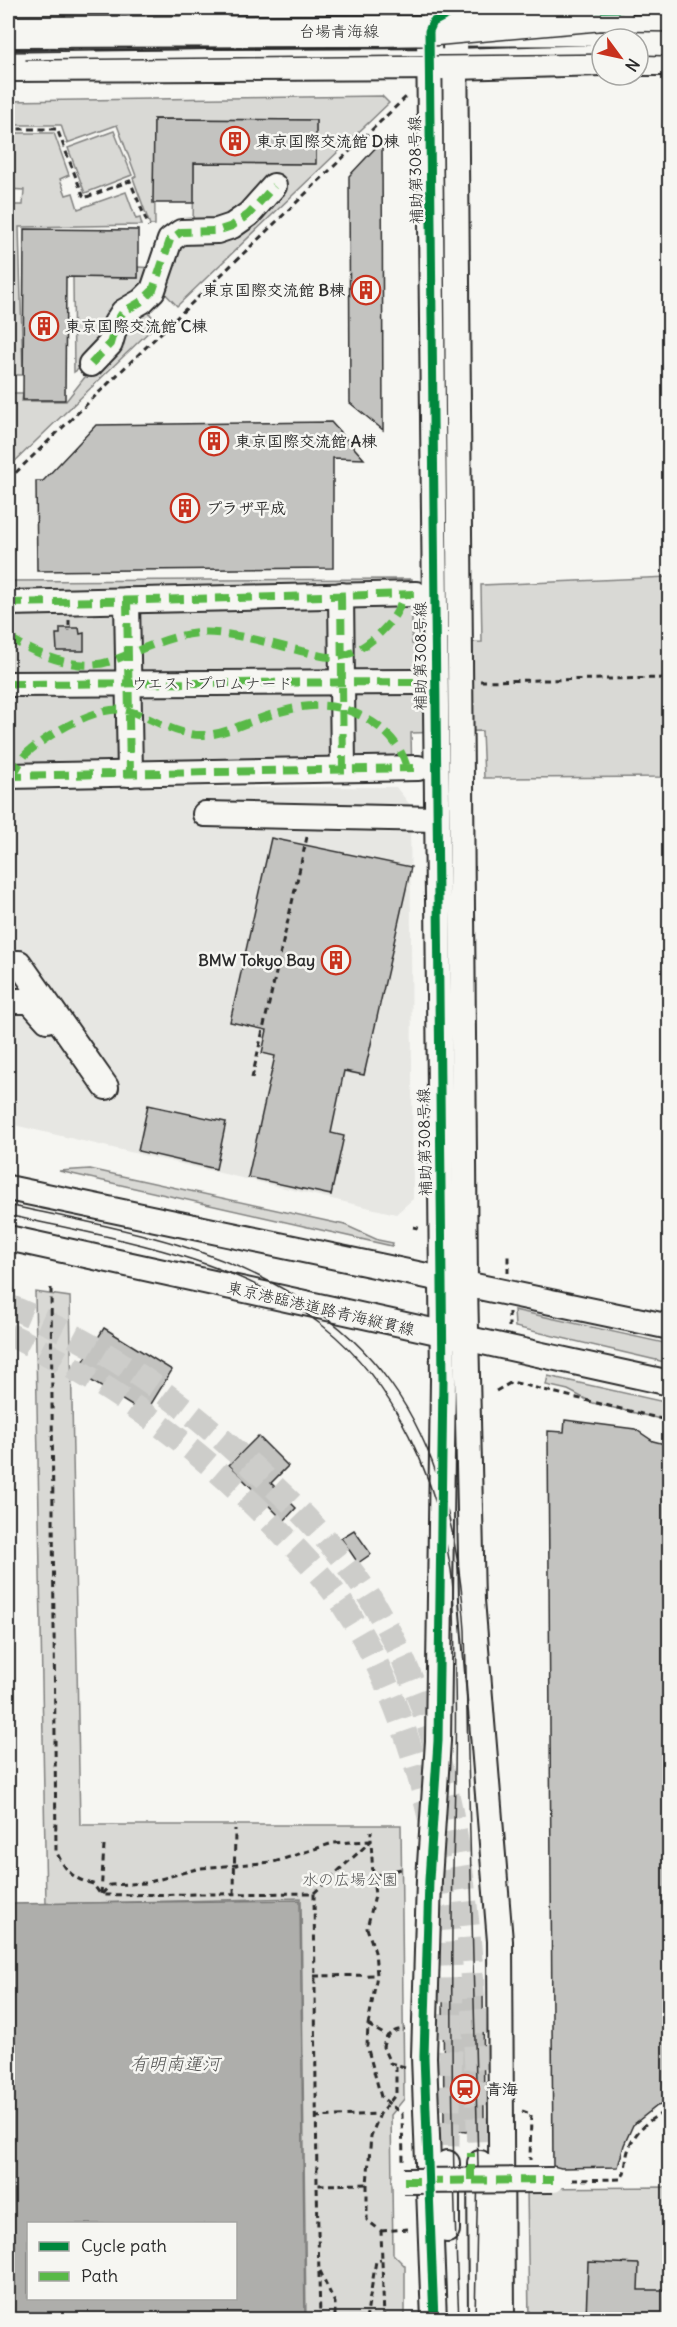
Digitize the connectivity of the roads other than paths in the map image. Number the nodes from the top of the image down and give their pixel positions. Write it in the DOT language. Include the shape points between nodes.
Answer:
graph roads {
  1 [pos="599,8"];
  2 [pos="621,8"];
  3 [pos="204,19"];
  4 [pos="669,30"];
  5 [pos="442,31"];
  6 [pos="8,32"];
  7 [pos="590,60"];
  8 [pos="650,60"];
  9 [pos="669,60"];
  10 [pos="442,64"];
  11 [pos="8,66"];
  12 [pos="274,186"];
  13 [pos="91,364"];
  14 [pos="416,594"];
  15 [pos="341,596"];
  16 [pos="127,600"];
  17 [pos="8,603"];
  18 [pos="342,682"];
  19 [pos="417,682"];
  20 [pos="8,684"];
  21 [pos="128,684"];
  22 [pos="418,768"];
  23 [pos="343,769"];
  24 [pos="130,774"];
  25 [pos="8,776"];
  26 [pos="205,814"];
  27 [pos="436,819"];
  28 [pos="8,963"];
  29 [pos="8,1001"];
  30 [pos="8,1188"];
  31 [pos="8,1238"];
  32 [pos="441,1280"];
  33 [pos="465,1285"];
  34 [pos="669,1327"];
  35 [pos="442,1335"];
  36 [pos="467,1340"];
  37 [pos="669,1383"];
  38 [pos="447,2163"];
  39 [pos="474,2165"];
  40 [pos="553,2180"];
  41 [pos="404,2181"];
  42 [pos="434,2319"];
  43 [pos="447,2319"];
  44 [pos="481,2319"];
  45 [pos="502,2319"];
  1 -- 2 [label="street"];
  1 -- 5 [label="street" via="456,10 434,22"];
  3 -- 5 [label="main road, 台場青海線"];
  3 -- 6 [label="main road, 台場青海線"];
  4 -- 5 [label="main road, 台場青海線"];
  5 -- 10 [label="street, 補助第308号線"];
  7 -- 10 [label="main road, 台場青海線"];
  8 -- 9 [label="main road"];
  10 -- 11 [label="main road, 台場青海線"];
  10 -- 27 [label="street, 補助第308号線"];
  10 -- 33 [label="street, 補助第308号線"];
  12 -- 13 [label="street" via="249,214 232,226 218,231 181,232 170,240 153,290 123,312 110,344"];
  14 -- 15 [label="street"];
  15 -- 16 [label="street"];
  15 -- 18 [label="street"];
  16 -- 17 [label="street"];
  16 -- 21 [label="street"];
  18 -- 19 [label="street, ウエストプロムナード"];
  18 -- 21 [label="street, ウエストプロムナード"];
  18 -- 23 [label="street"];
  20 -- 21 [label="street, ウエストプロムナード"];
  21 -- 24 [label="street"];
  22 -- 23 [label="street"];
  23 -- 24 [label="street"];
  24 -- 25 [label="street"];
  26 -- 27 [label="street"];
  27 -- 32 [label="street, 補助第308号線"];
  28 -- 29 [label="street" via="18,963 106,1087 30,1001"];
  30 -- 32 [label="street"];
  31 -- 35 [label="street, 東京港臨港道路青海縦貫線"];
  32 -- 33 [label="street"];
  32 -- 35 [label="street, 補助第308号線"];
  33 -- 34 [label="street"];
  33 -- 36 [label="street, 補助第308号線"];
  35 -- 36 [label="street, 東京港臨港道路青海縦貫線"];
  35 -- 42 [label="street, 補助第308号線" via="438,1741 424,2056"];
  36 -- 37 [label="street, 東京港臨港道路青海縦貫線"];
  36 -- 45 [label="street, 補助第308号線" via="472,1600 500,1941"];
  38 -- 43 [label="street"];
  39 -- 40 [label="street, bridge" via="529,2180"];
  39 -- 41 [label="street, bridge"];
  39 -- 44 [label="street"];
}
